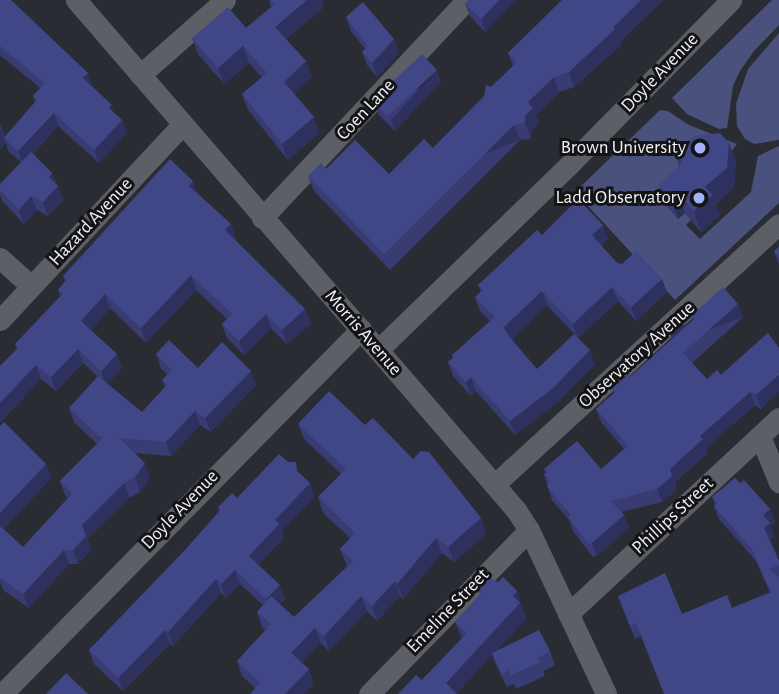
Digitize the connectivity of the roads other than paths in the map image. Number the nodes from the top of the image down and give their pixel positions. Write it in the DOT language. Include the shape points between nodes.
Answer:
graph roads {
  1 [pos="76,0"];
  2 [pos="225,0"];
  3 [pos="467,0"];
  4 [pos="731,0"];
  5 [pos="139,75"];
  6 [pos="182,125"];
  7 [pos="262,218"];
  8 [pos="779,225"];
  9 [pos="0,258"];
  10 [pos="31,286"];
  11 [pos="0,320"];
  12 [pos="361,329"];
  13 [pos="378,350"];
  14 [pos="779,418"];
  15 [pos="760,436"];
  16 [pos="779,482"];
  17 [pos="495,485"];
  18 [pos="529,530"];
  19 [pos="568,614"];
  20 [pos="2,694"];
  21 [pos="369,694"];
  22 [pos="606,694"];
  1 -- 5 [label="street, Morris Avenue"];
  2 -- 5 [label="street"];
  3 -- 7 [label="street, Coen Lane"];
  4 -- 13 [label="street, Doyle Avenue"];
  5 -- 6 [label="street, Morris Avenue"];
  6 -- 7 [label="street, Morris Avenue"];
  6 -- 10 [label="street, Hazard Avenue"];
  7 -- 12 [label="street, Morris Avenue"];
  8 -- 17 [label="street, Observatory Avenue"];
  9 -- 10 [label="street"];
  10 -- 11 [label="street, Hazard Avenue"];
  12 -- 13 [label="street, Morris Avenue"];
  12 -- 20 [label="street, Doyle Avenue"];
  13 -- 17 [label="street, Morris Avenue"];
  14 -- 15 [label="street, Phillips Street"];
  15 -- 16 [label="street"];
  15 -- 19 [label="street, Phillips Street"];
  17 -- 18 [label="street, Morris Avenue"];
  18 -- 19 [label="street, Morris Avenue"];
  18 -- 21 [label="street, Emeline Street"];
  19 -- 22 [label="street, Morris Avenue"];
}
